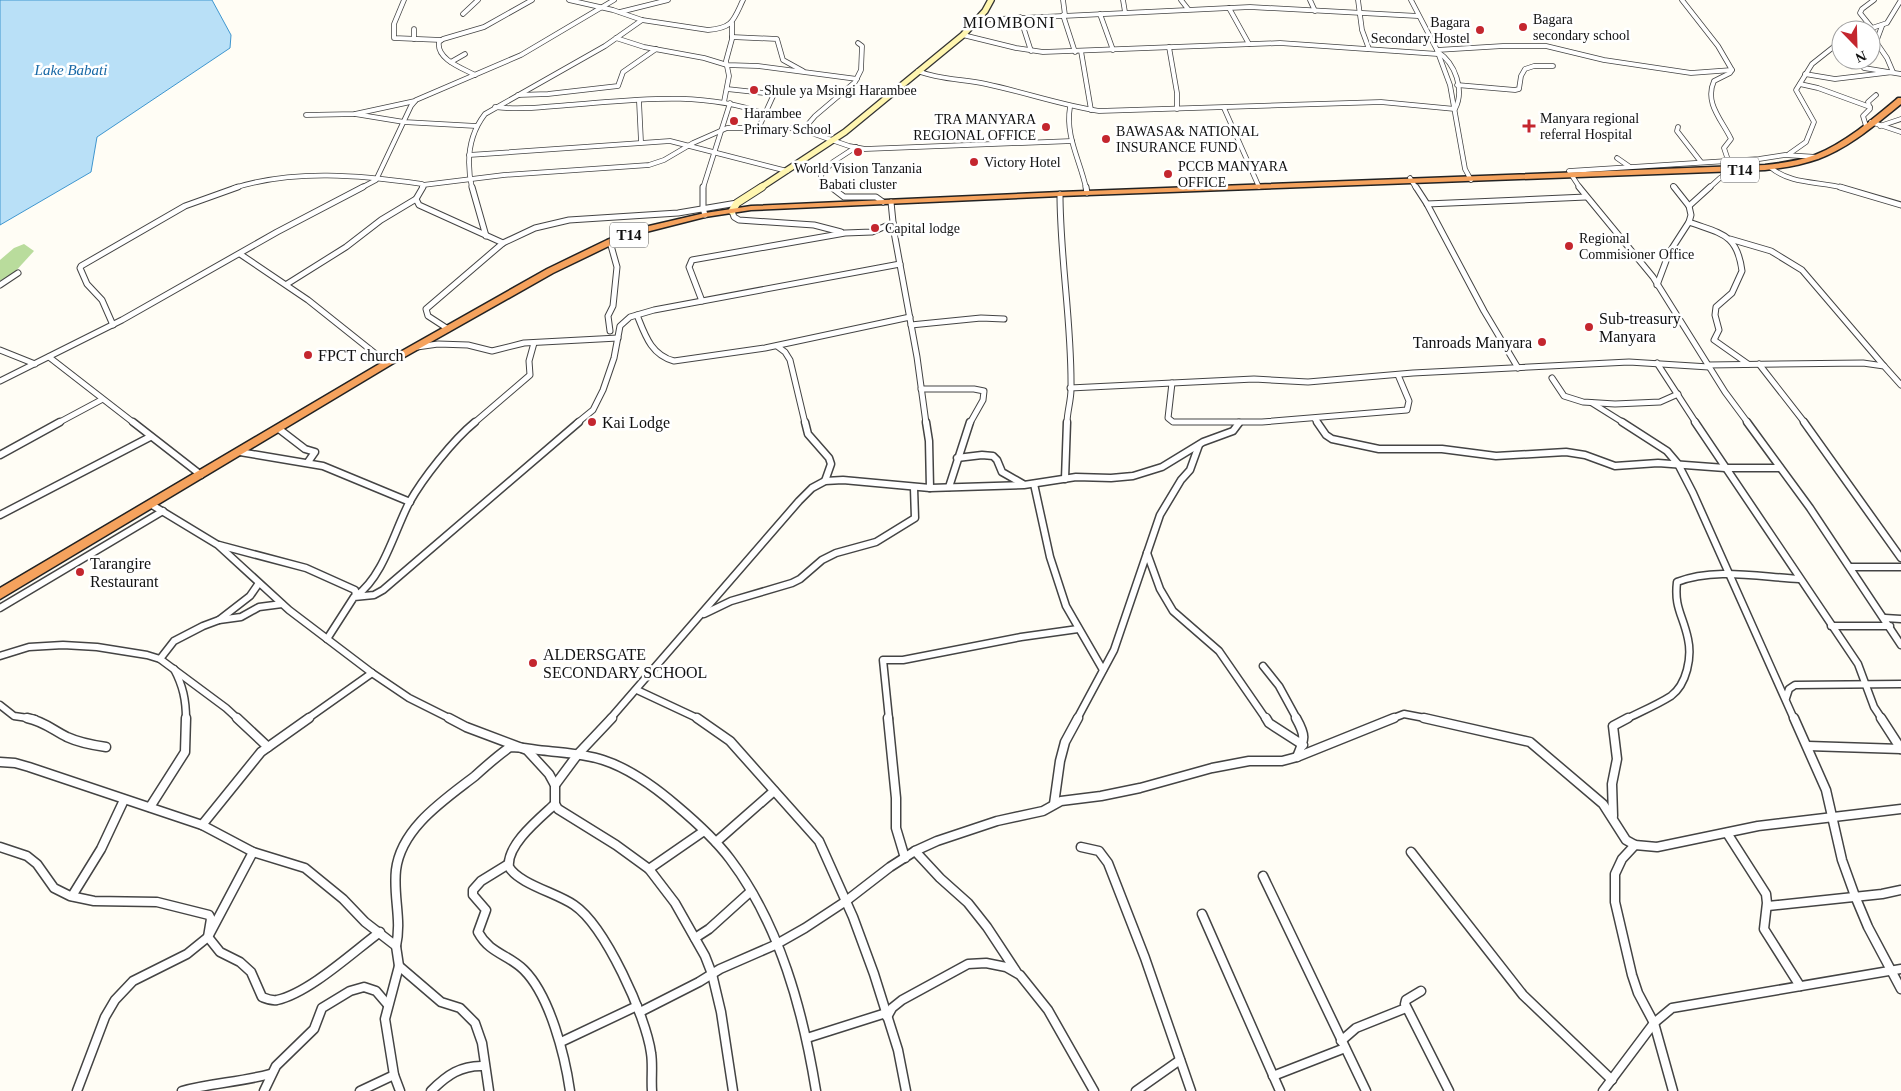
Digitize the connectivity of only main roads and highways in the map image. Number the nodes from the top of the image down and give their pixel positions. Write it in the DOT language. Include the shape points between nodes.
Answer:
graph roads {
  1 [pos="1901,100"];
  2 [pos="0,594"];
  1 -- 2 [label="highway, T14" via="1817,157 1733,171 1412,180 735,207 704,211 610,242 550,271 416,346"];
}
